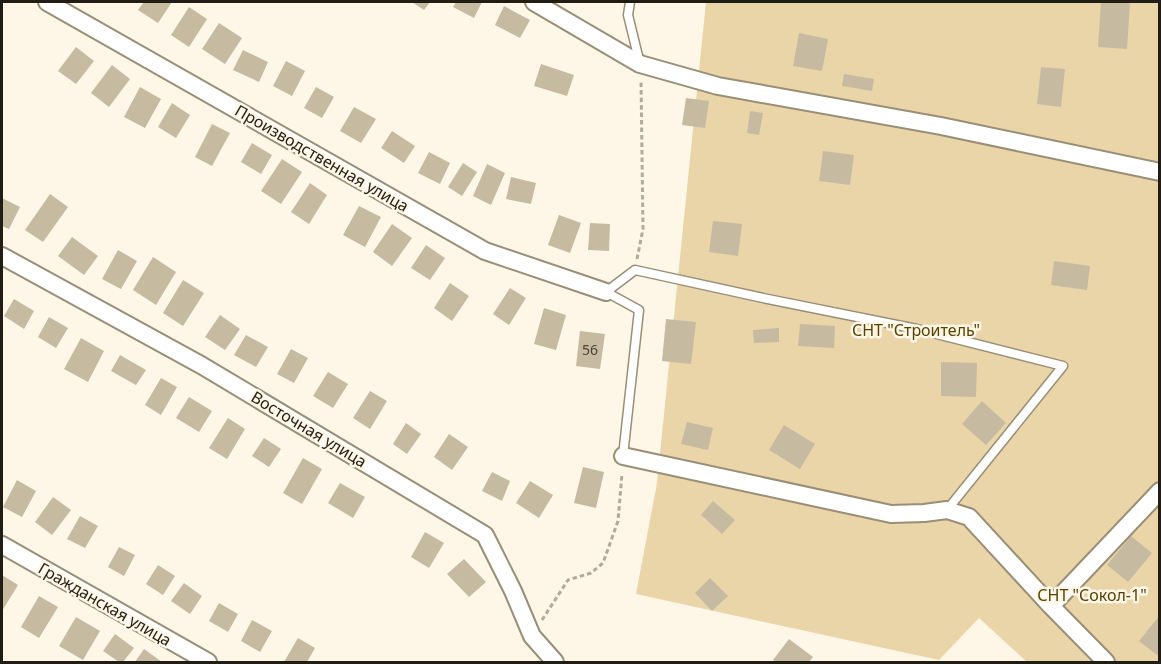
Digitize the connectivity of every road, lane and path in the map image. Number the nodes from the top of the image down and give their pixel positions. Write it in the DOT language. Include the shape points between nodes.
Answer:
graph roads {
  1 [pos="47,2"];
  2 [pos="534,2"];
  3 [pos="630,2"];
  4 [pos="640,64"];
  5 [pos="1160,172"];
  6 [pos="2,256"];
  7 [pos="635,270"];
  8 [pos="606,292"];
  9 [pos="623,456"];
  10 [pos="1160,491"];
  11 [pos="947,510"];
  12 [pos="2,544"];
  13 [pos="1052,606"];
  14 [pos="532,636"];
  15 [pos="208,663"];
  16 [pos="555,663"];
  17 [pos="1106,663"];
  1 -- 8 [label="street, Производственная улица" via="485,251"];
  2 -- 4 [label="street"];
  3 -- 4 [label="lane" via="628,15"];
  4 -- 5 [label="street" via="718,86 941,126"];
  4 -- 7 [label="path" via="644,229"];
  6 -- 14 [label="street, Восточная улица" via="201,365 485,535"];
  7 -- 8 [label="lane"];
  7 -- 11 [label="lane" via="917,329 1063,366"];
  8 -- 9 [label="lane" via="639,310"];
  9 -- 11 [label="street" via="891,514"];
  9 -- 14 [label="path" via="618,521 603,563 591,573 568,580"];
  10 -- 13 [label="street"];
  11 -- 13 [label="street" via="969,517"];
  12 -- 15 [label="street, Гражданская улица"];
  13 -- 17 [label="street"];
  14 -- 16 [label="street, Восточная улица"];
}
